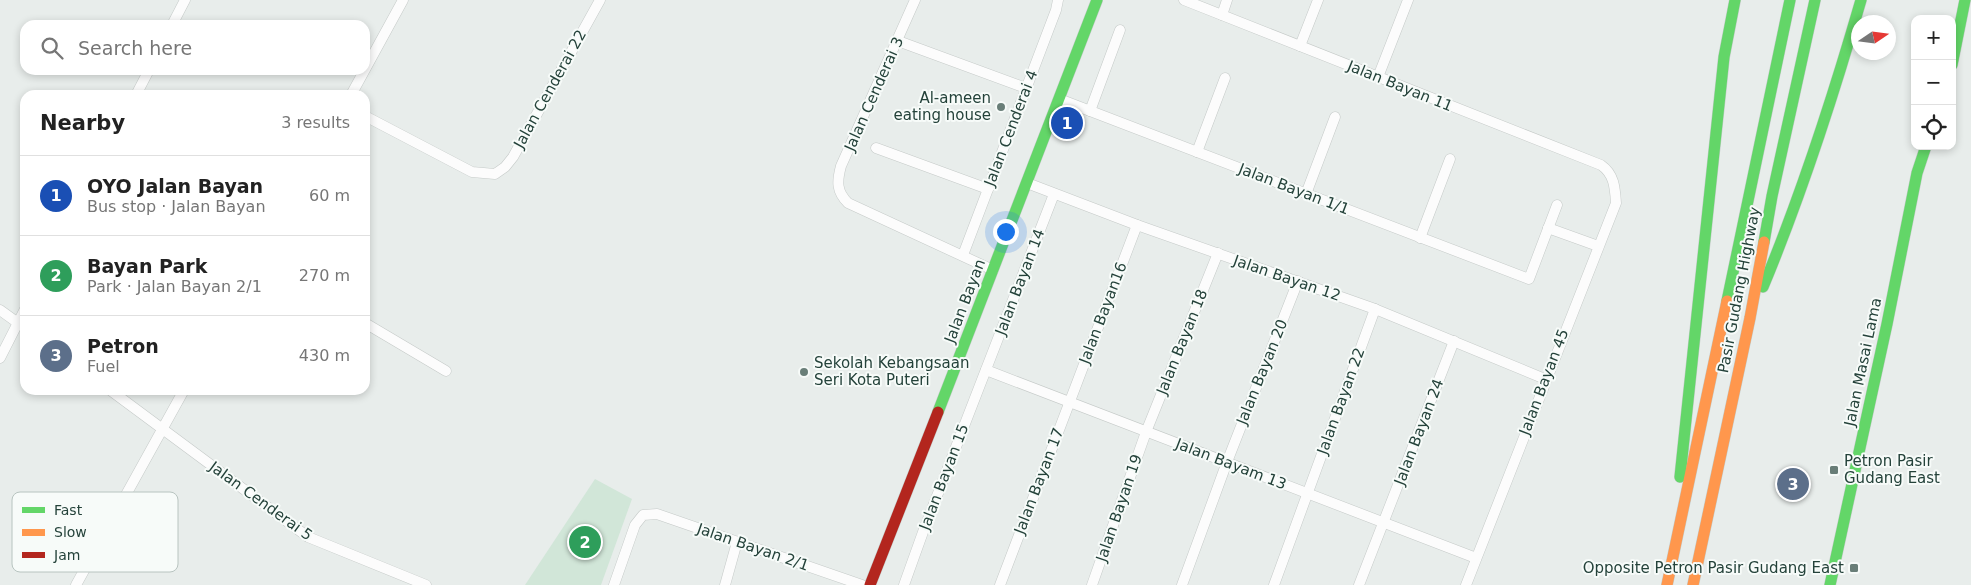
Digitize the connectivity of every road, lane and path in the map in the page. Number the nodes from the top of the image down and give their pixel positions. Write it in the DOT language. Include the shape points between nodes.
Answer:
graph roads {
  1 [pos="185,0"];
  2 [pos="403,0"];
  3 [pos="600,0"];
  4 [pos="915,0"];
  5 [pos="1058,0"];
  6 [pos="1096,0"];
  7 [pos="1184,0"];
  8 [pos="1227,0"];
  9 [pos="1318,0"];
  10 [pos="1408,0"];
  11 [pos="1735,0"];
  12 [pos="1790,0"];
  13 [pos="1815,0"];
  14 [pos="1860,0"];
  15 [pos="1870,0"];
  16 [pos="1965,0"];
  17 [pos="1222,15"];
  18 [pos="1856,15"];
  19 [pos="1862,15"];
  20 [pos="175,20"];
  21 [pos="1120,30"];
  22 [pos="1851,34"];
  23 [pos="898,41"];
  24 [pos="1300,46"];
  25 [pos="1953,60"];
  26 [pos="370,61"];
  27 [pos="146,75"];
  28 [pos="363,75"];
  29 [pos="1378,77"];
  30 [pos="1225,78"];
  31 [pos="1026,88"];
  32 [pos="139,90"];
  33 [pos="355,90"];
  34 [pos="1059,99"];
  35 [pos="1090,111"];
  36 [pos="1335,117"];
  37 [pos="370,119"];
  38 [pos="876,148"];
  39 [pos="1925,150"];
  40 [pos="1197,152"];
  41 [pos="1450,159"];
  42 [pos="1612,178"];
  43 [pos="1026,183"];
  44 [pos="988,189"];
  45 [pos="1054,194"];
  46 [pos="1306,194"];
  47 [pos="1557,205"];
  48 [pos="1137,225"];
  49 [pos="1548,228"];
  50 [pos="1420,238"];
  51 [pos="1598,246"];
  52 [pos="1218,253"];
  53 [pos="963,256"];
  54 [pos="993,270"];
  55 [pos="1298,281"];
  56 [pos="1375,309"];
  57 [pos="0,310"];
  58 [pos="1750,318"];
  59 [pos="20,324"];
  60 [pos="370,326"];
  61 [pos="20,327"];
  62 [pos="1454,341"];
  63 [pos="0,358"];
  64 [pos="446,370"];
  65 [pos="986,370"];
  66 [pos="1545,379"];
  67 [pos="117,395"];
  68 [pos="181,395"];
  69 [pos="1069,402"];
  70 [pos="163,428"];
  71 [pos="1146,432"];
  72 [pos="1227,462"];
  73 [pos="128,492"];
  74 [pos="1308,493"];
  75 [pos="1384,522"];
  76 [pos="1678,533"];
  77 [pos="737,542"];
  78 [pos="1476,558"];
  79 [pos="83,572"];
  80 [pos="835,580"];
  81 [pos="76,585"];
  82 [pos="426,585"];
  83 [pos="614,585"];
  84 [pos="725,585"];
  85 [pos="862,585"];
  86 [pos="870,585"];
  87 [pos="904,585"];
  88 [pos="1000,585"];
  89 [pos="1092,585"];
  90 [pos="1182,585"];
  91 [pos="1274,585"];
  92 [pos="1359,585"];
  93 [pos="1466,585"];
  94 [pos="1667,585"];
  95 [pos="1693,585"];
  96 [pos="1830,585"];
  1 -- 20 [label="street"];
  2 -- 26 [label="street"];
  3 -- 37 [label="street, Jalan Cenderai 22" via="512,157 495,174 472,172"];
  4 -- 23 [label="street, Jalan Cenderai 3"];
  5 -- 31 [label="street, Jalan Cenderai 4"];
  6 -- 34 [label="main road, Jalan Bayan"];
  7 -- 17 [label="street, Jalan Bayan 11"];
  8 -- 17 [label="street"];
  9 -- 24 [label="street"];
  10 -- 29 [label="street"];
  11 -- 76 [label="main road" via="1724,57 1695,322 1680,465"];
  12 -- 76 [label="main road, Pasir Gudang Highway"];
  13 -- 58 [label="main road, Pasir Gudang Highway" via="1772,196"];
  14 -- 18 [label="main road"];
  15 -- 19 [label="main road"];
  16 -- 25 [label="main road"];
  17 -- 24 [label="street, Jalan Bayan 11"];
  21 -- 35 [label="street"];
  22 -- 58 [label="main road" via="1783,240"];
  23 -- 31 [label="street"];
  23 -- 53 [label="street, Jalan Cenderai 3" via="841,166 838,189 848,203"];
  24 -- 29 [label="street, Jalan Bayan 11"];
  27 -- 32 [label="street"];
  28 -- 33 [label="street"];
  29 -- 42 [label="street, Jalan Bayan 11" via="1601,165"];
  30 -- 40 [label="street"];
  31 -- 44 [label="street, Jalan Cenderai 4"];
  34 -- 35 [label="street, Jalan Bayan 1/1"];
  34 -- 43 [label="main road, Jalan Bayan"];
  35 -- 40 [label="street, Jalan Bayan 1/1"];
  36 -- 46 [label="street"];
  38 -- 44 [label="street"];
  39 -- 96 [label="main road, Jalan Masai Lama" via="1917,173"];
  40 -- 46 [label="street, Jalan Bayan 1/1"];
  41 -- 50 [label="street"];
  42 -- 51 [label="street, Jalan Bayan 45" via="1616,203"];
  43 -- 45 [label="street, Jalan Bayan 12"];
  43 -- 54 [label="main road, Jalan Bayan"];
  44 -- 53 [label="street, Jalan Cenderai 4"];
  45 -- 48 [label="street, Jalan Bayan 12"];
  45 -- 65 [label="street, Jalan Bayan 14"];
  46 -- 50 [label="street, Jalan Bayan 1/1"];
  47 -- 49 [label="street"];
  48 -- 52 [label="street, Jalan Bayan 12"];
  48 -- 69 [label="street, Jalan Bayan16"];
  49 -- 50 [label="street, Jalan Bayan 1/1" via="1529,280"];
  49 -- 51 [label="street"];
  51 -- 66 [label="street, Jalan Bayan 45"];
  52 -- 55 [label="street, Jalan Bayan 12"];
  52 -- 71 [label="street, Jalan Bayan 18"];
  53 -- 54 [label="street"];
  54 -- 86 [label="main road, Jalan Bayan"];
  55 -- 56 [label="street, Jalan Bayan 12"];
  55 -- 72 [label="street, Jalan Bayan 20"];
  56 -- 62 [label="street, Jalan Bayan 12"];
  56 -- 74 [label="street, Jalan Bayan 22"];
  57 -- 59 [label="street"];
  58 -- 95 [label="main road, Pasir Gudang Highway"];
  60 -- 64 [label="street"];
  61 -- 63 [label="street"];
  62 -- 66 [label="street, Jalan Bayan 12"];
  62 -- 75 [label="street, Jalan Bayan 24"];
  65 -- 69 [label="street, Jalan Bayam 13"];
  65 -- 87 [label="street, Jalan Bayan 15"];
  66 -- 78 [label="street, Jalan Bayan 45"];
  67 -- 70 [label="street, Jalan Cenderai 5"];
  68 -- 70 [label="street"];
  69 -- 71 [label="street, Jalan Bayam 13"];
  69 -- 88 [label="street, Jalan Bayan 17"];
  70 -- 73 [label="street"];
  70 -- 82 [label="street, Jalan Cenderai 5" via="308,537"];
  71 -- 72 [label="street, Jalan Bayam 13"];
  71 -- 89 [label="street, Jalan Bayan 19"];
  72 -- 74 [label="street, Jalan Bayam 13"];
  72 -- 90 [label="street, Jalan Bayan 20"];
  74 -- 75 [label="street, Jalan Bayam 13"];
  74 -- 91 [label="street, Jalan Bayan 22"];
  75 -- 78 [label="street, Jalan Bayam 13"];
  75 -- 92 [label="street, Jalan Bayan 24"];
  76 -- 94 [label="main road, Pasir Gudang Highway"];
  77 -- 80 [label="street, Jalan Bayan 2/1"];
  77 -- 83 [label="street, Jalan Bayan 2/1" via="657,514 643,515 635,525"];
  77 -- 84 [label="street"];
  78 -- 93 [label="street, Jalan Bayan 45"];
  79 -- 81 [label="street"];
  80 -- 85 [label="street, Jalan Bayan 2/1"];
}
